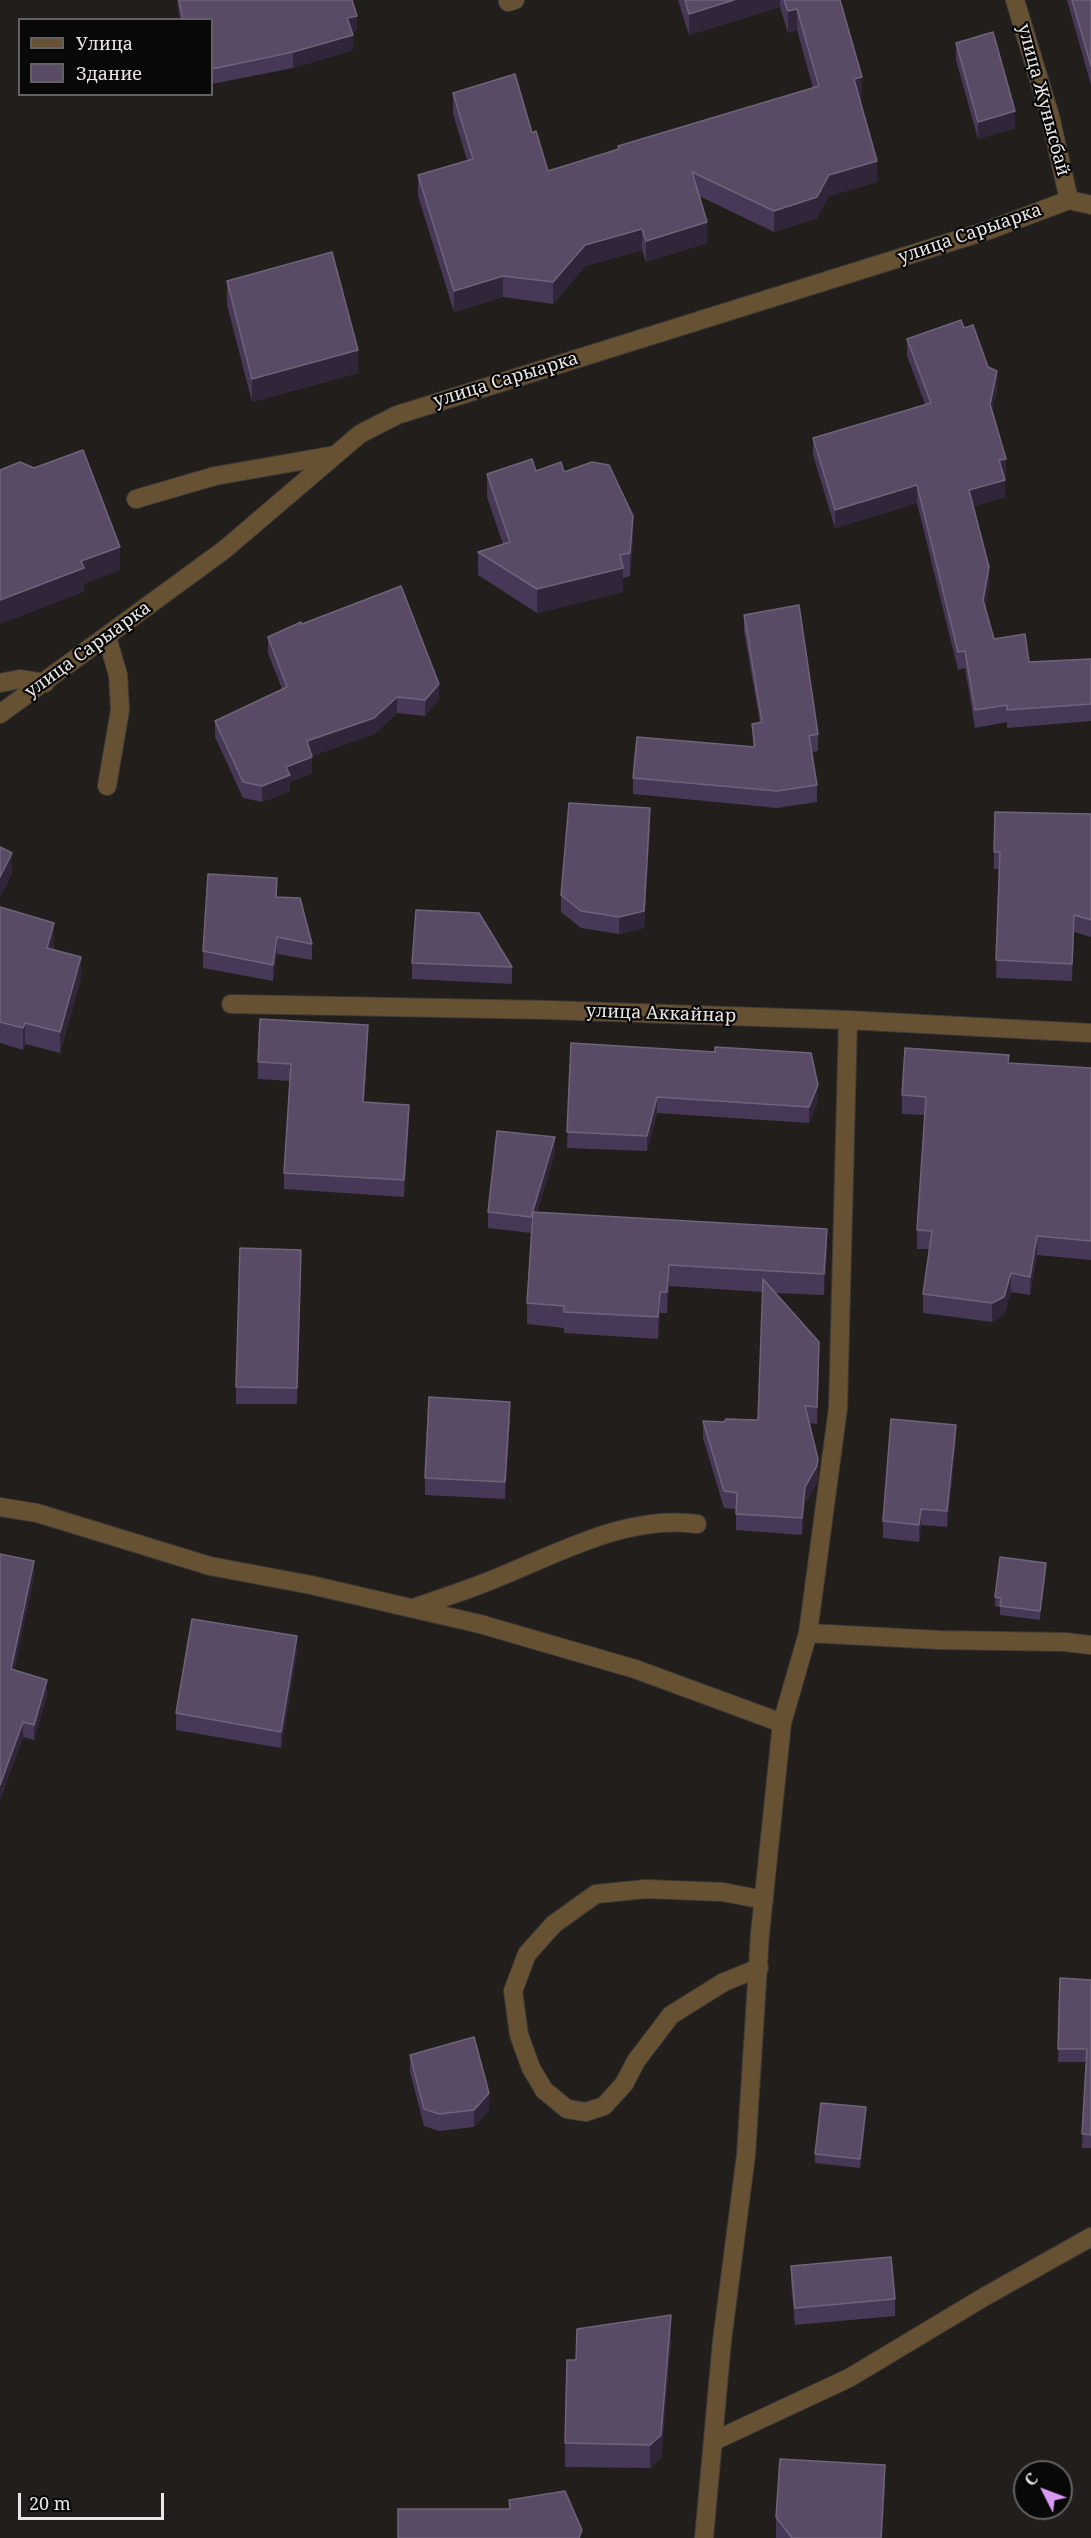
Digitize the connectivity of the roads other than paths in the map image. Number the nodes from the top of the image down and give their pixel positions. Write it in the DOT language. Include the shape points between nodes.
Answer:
graph roads {
  1 [pos="1015,0"];
  2 [pos="1069,200"];
  3 [pos="1091,204"];
  4 [pos="336,454"];
  5 [pos="136,499"];
  6 [pos="107,637"];
  7 [pos="0,682"];
  8 [pos="45,683"];
  9 [pos="0,714"];
  10 [pos="107,786"];
  11 [pos="231,1004"];
  12 [pos="848,1020"];
  13 [pos="1091,1033"];
  14 [pos="0,1508"];
  15 [pos="697,1524"];
  16 [pos="413,1608"];
  17 [pos="808,1633"];
  18 [pos="1091,1645"];
  19 [pos="782,1723"];
  20 [pos="764,1900"];
  21 [pos="759,1968"];
  22 [pos="1091,2237"];
  23 [pos="714,2441"];
  24 [pos="704,2538"];
  1 -- 2 [label="street, улица Жунысбай" via="1050,116"];
  2 -- 3 [label="street"];
  2 -- 4 [label="street, улица Сарыарка" via="989,230 397,415 360,434"];
  4 -- 5 [label="street" via="215,476"];
  4 -- 6 [label="street, улица Сарыарка" via="224,550"];
  6 -- 8 [label="street, улица Сарыарка"];
  6 -- 10 [label="street" via="118,675 120,711"];
  7 -- 8 [label="street" via="20,679"];
  8 -- 9 [label="street, улица Сарыарка"];
  11 -- 12 [label="street, улица Аккайнар"];
  12 -- 13 [label="street, улица Аккайнар"];
  12 -- 17 [label="street" via="838,1408"];
  14 -- 16 [label="street" via="37,1514 210,1566"];
  15 -- 16 [label="street" via="674,1521 605,1534"];
  16 -- 19 [label="street" via="634,1670"];
  17 -- 18 [label="street"];
  17 -- 19 [label="street"];
  19 -- 20 [label="street"];
  20 -- 21 [label="street"];
  20 -- 21 [label="street" via="723,1892 646,1889 596,1894 554,1924 527,1954 513,1991 519,2035 544,2090 567,2109 586,2112 604,2106 624,2084 636,2061 671,2015 724,1982"];
  21 -- 23 [label="street" via="746,2155 722,2341"];
  22 -- 23 [label="street" via="849,2378"];
  23 -- 24 [label="street"];
}
